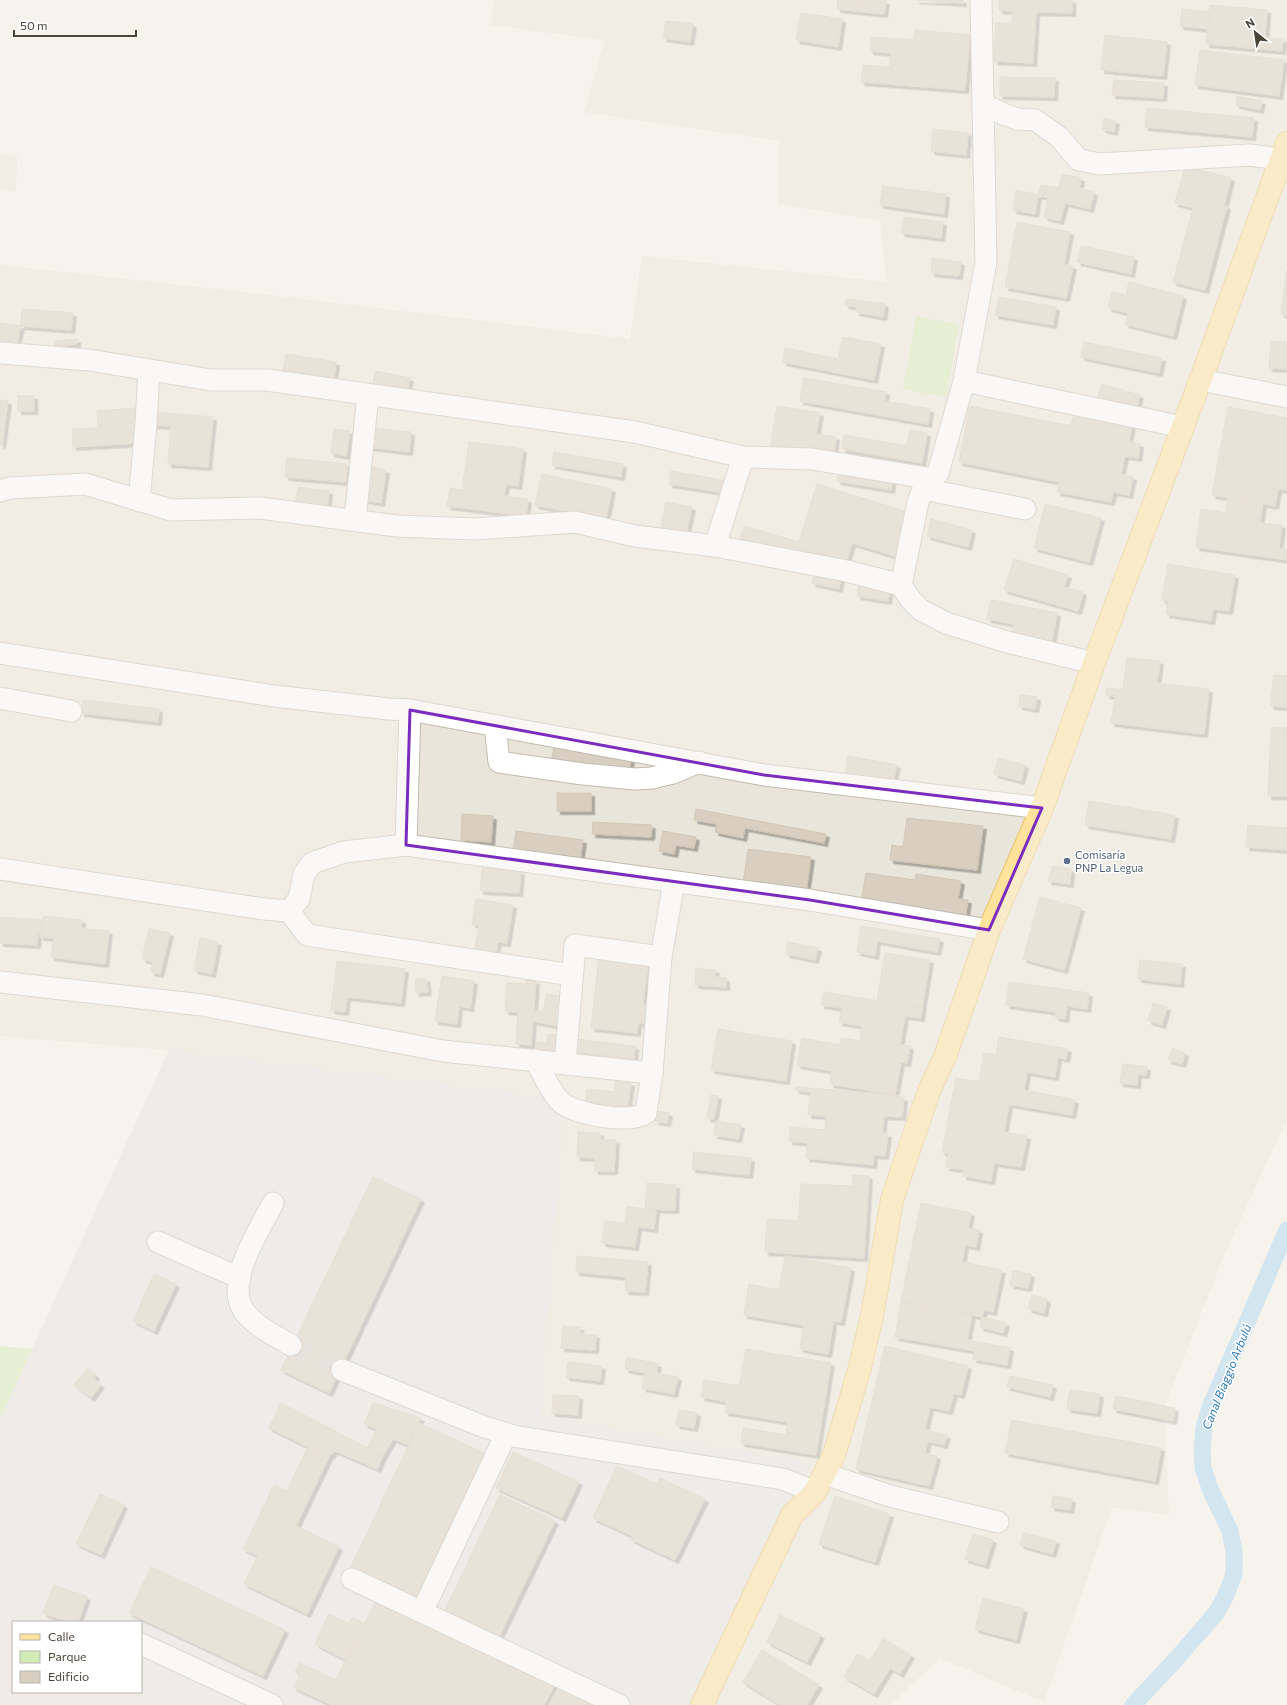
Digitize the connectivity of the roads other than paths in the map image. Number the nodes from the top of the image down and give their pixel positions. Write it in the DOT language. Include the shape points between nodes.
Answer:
graph roads {
  1 [pos="981,0"];
  2 [pos="983,104"];
  3 [pos="1284,151"];
  4 [pos="0,352"];
  5 [pos="149,370"];
  6 [pos="1201,380"];
  7 [pos="964,381"];
  8 [pos="368,394"];
  9 [pos="1287,397"];
  10 [pos="1183,427"];
  11 [pos="743,457"];
  12 [pos="928,484"];
  13 [pos="0,491"];
  14 [pos="139,501"];
  15 [pos="1025,508"];
  16 [pos="354,520"];
  17 [pos="715,546"];
  18 [pos="901,585"];
  19 [pos="0,653"];
  20 [pos="1094,663"];
  21 [pos="0,698"];
  22 [pos="71,710"];
  23 [pos="410,710"];
  24 [pos="495,725"];
  25 [pos="699,762"];
  26 [pos="1042,808"];
  27 [pos="406,845"];
  28 [pos="0,869"];
  29 [pos="674,882"];
  30 [pos="290,911"];
  31 [pos="989,930"];
  32 [pos="661,958"];
  33 [pos="572,975"];
  34 [pos="0,982"];
  35 [pos="535,1060"];
  36 [pos="565,1063"];
  37 [pos="652,1073"];
  38 [pos="273,1203"];
  39 [pos="158,1242"];
  40 [pos="240,1278"];
  41 [pos="291,1345"];
  42 [pos="342,1370"];
  43 [pos="506,1434"];
  44 [pos="820,1483"];
  45 [pos="998,1522"];
  46 [pos="352,1579"];
  47 [pos="422,1612"];
  48 [pos="142,1644"];
  49 [pos="272,1705"];
  50 [pos="619,1705"];
  51 [pos="702,1705"];
  1 -- 2 [label="street"];
  2 -- 3 [label="street" via="1018,119 1035,120 1058,136 1079,160 1100,164"];
  2 -- 7 [label="street" via="986,262"];
  3 -- 6 [label="main road"];
  4 -- 5 [label="street" via="89,360"];
  5 -- 8 [label="street" via="212,380 267,380"];
  5 -- 14 [label="street"];
  6 -- 9 [label="street"];
  6 -- 10 [label="main road"];
  7 -- 10 [label="street"];
  7 -- 12 [label="street" via="938,473"];
  8 -- 11 [label="street" via="635,432"];
  8 -- 16 [label="street"];
  10 -- 20 [label="main road"];
  11 -- 12 [label="street" via="812,459"];
  11 -- 17 [label="street"];
  12 -- 15 [label="street"];
  12 -- 18 [label="street" via="918,502"];
  13 -- 14 [label="street" via="10,488 85,484"];
  14 -- 16 [label="street" via="171,510 260,508"];
  16 -- 17 [label="street" via="397,526 474,529 575,522 634,536"];
  17 -- 18 [label="street" via="847,571"];
  18 -- 20 [label="street" via="921,610 946,623 1007,642"];
  19 -- 23 [label="street" via="274,696"];
  20 -- 26 [label="main road"];
  21 -- 22 [label="street"];
  23 -- 24 [label="street"];
  23 -- 27 [label="street"];
  24 -- 25 [label="street"];
  24 -- 25 [label="street" via="498,762 635,779 659,776"];
  25 -- 26 [label="street" via="764,775"];
  26 -- 31 [label="main road"];
  27 -- 29 [label="street"];
  27 -- 30 [label="street" via="344,852 312,863 304,874 299,899"];
  28 -- 30 [label="street"];
  29 -- 31 [label="street" via="810,900"];
  29 -- 32 [label="street"];
  30 -- 33 [label="street" via="307,935"];
  31 -- 44 [label="main road" via="946,1054 929,1091 892,1200 872,1316 860,1367 834,1455"];
  32 -- 33 [label="street" via="575,945"];
  32 -- 37 [label="street"];
  33 -- 36 [label="street"];
  34 -- 35 [label="street" via="202,1005 443,1051"];
  35 -- 36 [label="street"];
  35 -- 37 [label="street" via="559,1101 582,1112 619,1118 635,1118 646,1113"];
  36 -- 37 [label="street"];
  38 -- 40 [label="street" via="248,1252"];
  39 -- 40 [label="street"];
  40 -- 41 [label="street" via="238,1288 244,1310 260,1326"];
  42 -- 43 [label="street"];
  43 -- 44 [label="street"];
  43 -- 47 [label="street"];
  44 -- 45 [label="street" via="890,1496"];
  44 -- 51 [label="main road" via="792,1515"];
  46 -- 47 [label="street"];
  47 -- 50 [label="street"];
  48 -- 49 [label="street"];
}
